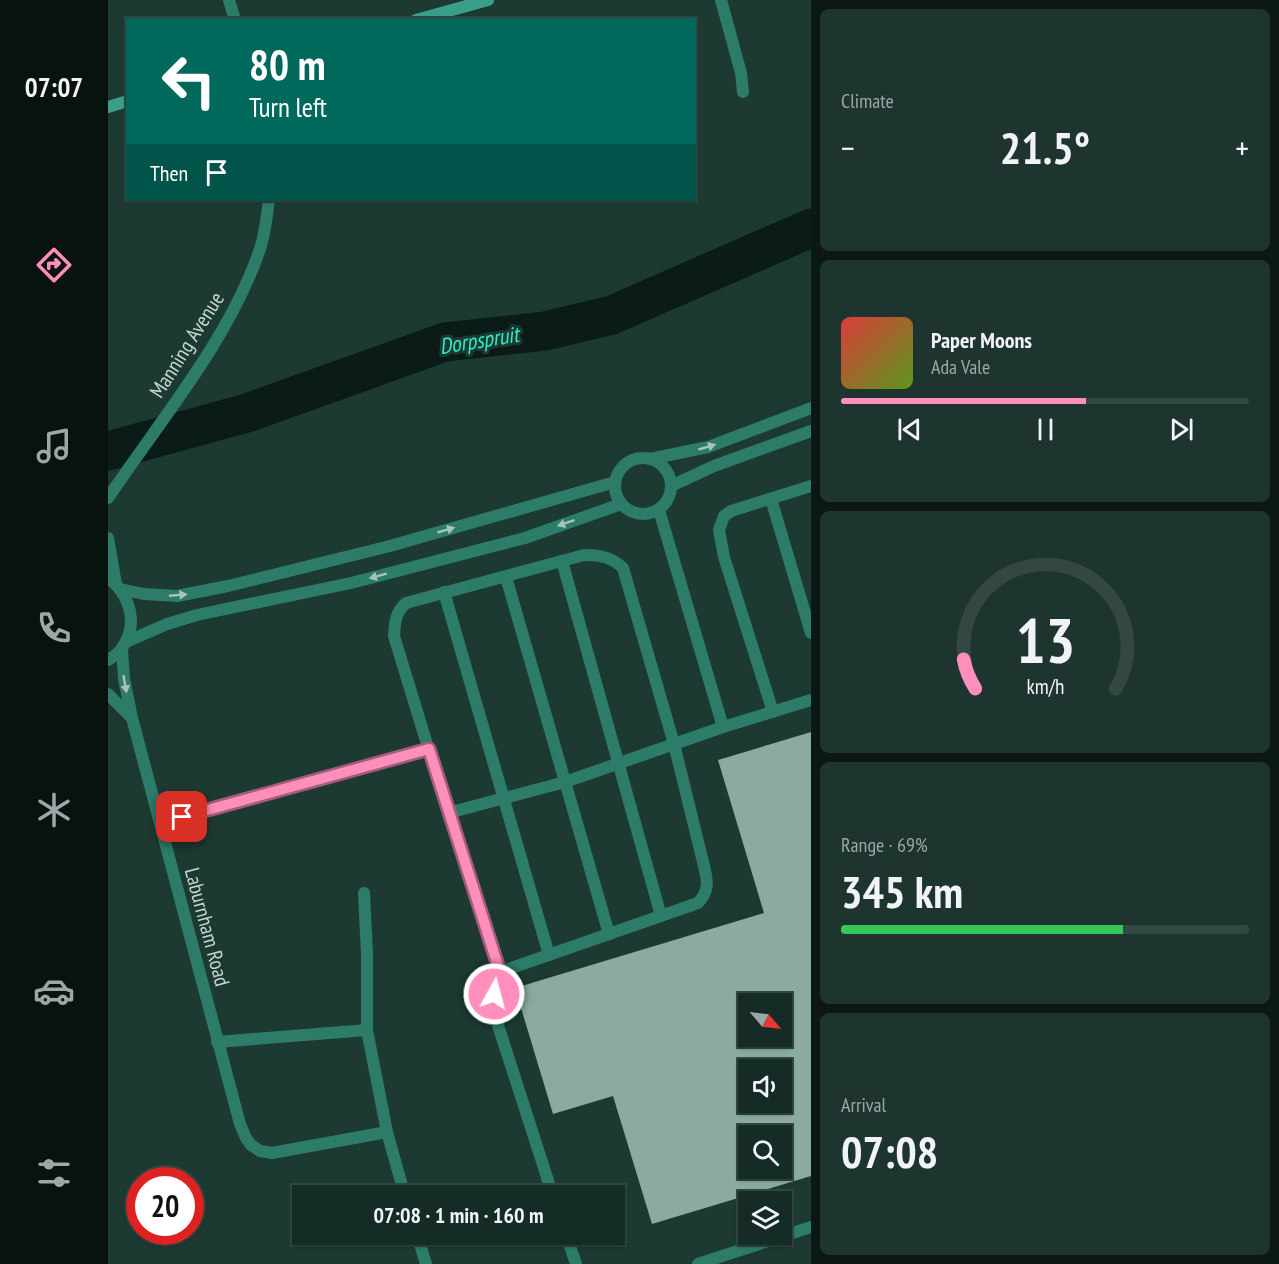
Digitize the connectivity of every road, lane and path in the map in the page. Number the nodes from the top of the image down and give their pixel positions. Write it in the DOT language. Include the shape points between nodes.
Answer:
graph roads {
  1 [pos="229,0"];
  2 [pos="488,0"];
  3 [pos="721,0"];
  4 [pos="234,18"];
  5 [pos="423,18"];
  6 [pos="742,92"];
  7 [pos="126,102"];
  8 [pos="108,107"];
  9 [pos="269,201"];
  10 [pos="811,408"];
  11 [pos="811,431"];
  12 [pos="650,459"];
  13 [pos="615,482"];
  14 [pos="671,486"];
  15 [pos="811,486"];
  16 [pos="108,498"];
  17 [pos="771,499"];
  18 [pos="621,504"];
  19 [pos="659,510"];
  20 [pos="108,512"];
  21 [pos="108,538"];
  22 [pos="562,561"];
  23 [pos="506,577"];
  24 [pos="115,583"];
  25 [pos="444,592"];
  26 [pos="811,633"];
  27 [pos="124,646"];
  28 [pos="108,660"];
  29 [pos="108,694"];
  30 [pos="811,700"];
  31 [pos="773,712"];
  32 [pos="132,718"];
  33 [pos="723,727"];
  34 [pos="674,744"];
  35 [pos="429,749"];
  36 [pos="617,764"];
  37 [pos="565,782"];
  38 [pos="503,799"];
  39 [pos="448,813"];
  40 [pos="160,823"];
  41 [pos="364,893"];
  42 [pos="661,916"];
  43 [pos="609,934"];
  44 [pos="549,955"];
  45 [pos="500,972"];
  46 [pos="368,1030"];
  47 [pos="217,1042"];
  48 [pos="387,1132"];
  49 [pos="402,1185"];
  50 [pos="549,1185"];
  51 [pos="811,1227"];
  52 [pos="420,1245"];
  53 [pos="570,1245"];
  54 [pos="426,1264"];
  55 [pos="576,1264"];
  56 [pos="698,1264"];
  1 -- 4 [label="street"];
  2 -- 5 [label="main road"];
  3 -- 6 [label="street" via="741,73"];
  7 -- 8 [label="main road"];
  9 -- 16 [label="street, Manning Avenue" via="261,247 244,290 222,330"];
  12 -- 10 [label="street, one-way" via="708,447"];
  11 -- 14 [label="street"];
  12 -- 13 [label="street" via="631,460"];
  12 -- 14 [label="street" via="665,469"];
  13 -- 18 [label="street"];
  24 -- 13 [label="street, one-way" via="144,594 177,596 390,546"];
  14 -- 19 [label="street" via="666,504"];
  15 -- 17 [label="street"];
  16 -- 20 [label="street, Manning Avenue"];
  17 -- 26 [label="street"];
  17 -- 31 [label="street" via="731,511 724,516 719,530"];
  18 -- 19 [label="street" via="635,514"];
  18 -- 27 [label="street, one-way" via="525,538 362,581 198,615 167,624"];
  19 -- 33 [label="street"];
  21 -- 24 [label="street"];
  22 -- 23 [label="street"];
  22 -- 34 [label="street" via="601,555 614,559 623,568"];
  22 -- 36 [label="street"];
  23 -- 25 [label="street"];
  23 -- 37 [label="street"];
  24 -- 27 [label="street, Laburnham Road" via="128,602 131,616"];
  25 -- 35 [label="street" via="406,603 395,620 394,636"];
  25 -- 38 [label="street"];
  27 -- 28 [label="street"];
  27 -- 32 [label="street, Laburnham Road, one-way" via="124,679"];
  29 -- 32 [label="street"];
  30 -- 31 [label="street"];
  31 -- 33 [label="street"];
  32 -- 40 [label="street, Laburnham Road"];
  33 -- 34 [label="street"];
  34 -- 36 [label="street"];
  34 -- 42 [label="street" via="708,881 707,894 698,903"];
  35 -- 39 [label="street"];
  35 -- 40 [label="street"];
  36 -- 37 [label="street"];
  36 -- 42 [label="street"];
  37 -- 38 [label="street"];
  37 -- 43 [label="street"];
  38 -- 39 [label="street"];
  38 -- 44 [label="street"];
  39 -- 45 [label="street"];
  40 -- 47 [label="street, Laburnham Road"];
  41 -- 46 [label="street"];
  42 -- 43 [label="street"];
  43 -- 44 [label="street"];
  44 -- 45 [label="street"];
  45 -- 50 [label="street" via="494,994 496,1019"];
  46 -- 47 [label="street"];
  46 -- 48 [label="street"];
  47 -- 48 [label="street, Laburnham Road" via="246,1138 260,1151 272,1153"];
  48 -- 49 [label="street"];
  51 -- 56 [label="street"];
  52 -- 54 [label="street"];
  53 -- 55 [label="street"];
}
